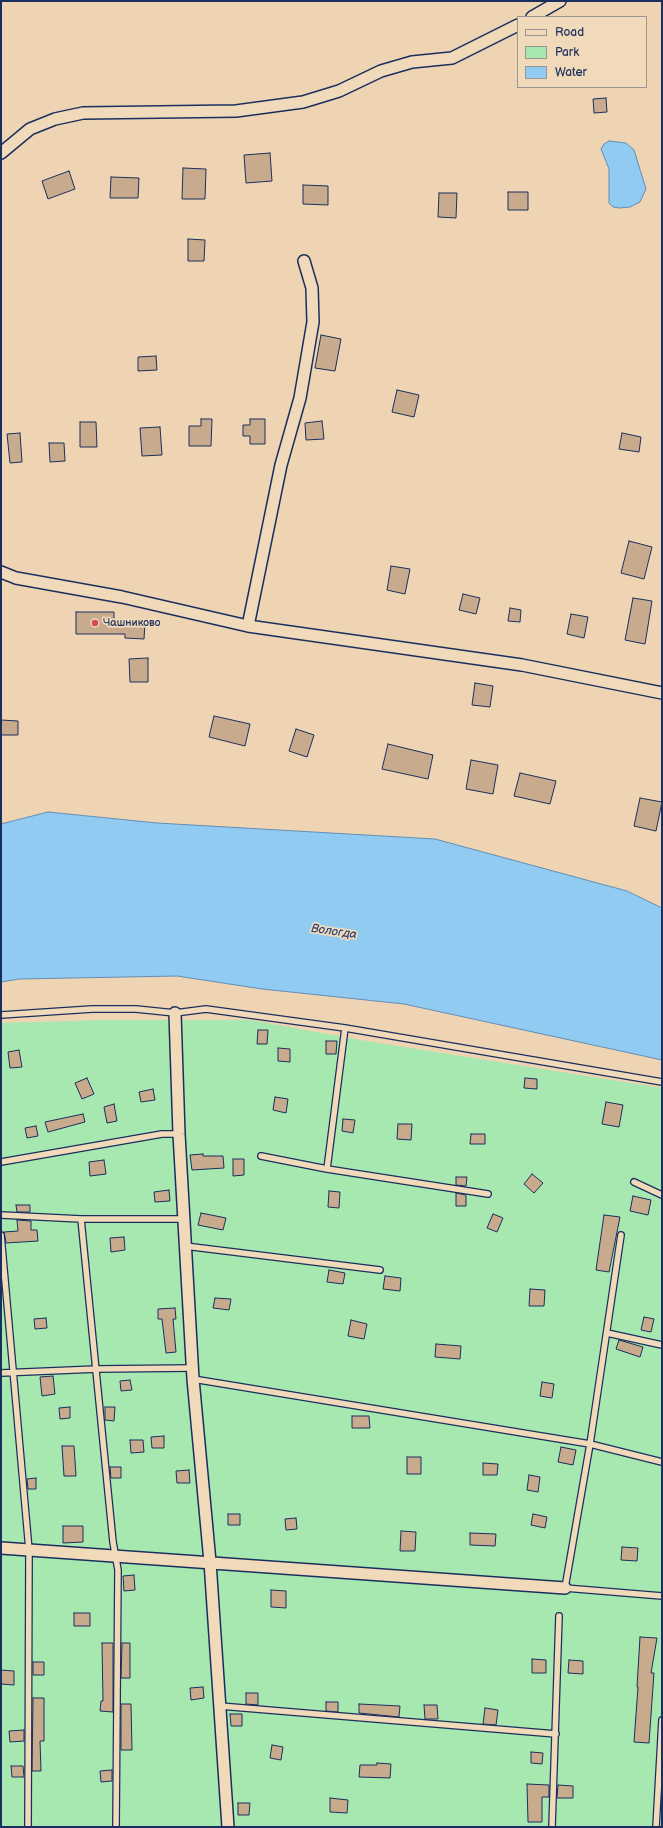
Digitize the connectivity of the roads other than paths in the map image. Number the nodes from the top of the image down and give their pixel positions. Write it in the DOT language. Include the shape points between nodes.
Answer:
graph roads {
  1 [pos="560,1"];
  2 [pos="534,16"];
  3 [pos="517,26"];
  4 [pos="1,153"];
  5 [pos="304,261"];
  6 [pos="1,572"];
  7 [pos="248,626"];
  8 [pos="662,693"];
  9 [pos="175,1013"];
  10 [pos="1,1015"];
  11 [pos="345,1028"];
  12 [pos="662,1082"];
  13 [pos="179,1134"];
  14 [pos="261,1156"];
  15 [pos="1,1162"];
  16 [pos="327,1169"];
  17 [pos="634,1182"];
  18 [pos="488,1194"];
  19 [pos="662,1195"];
  20 [pos="1,1215"];
  21 [pos="80,1219"];
  22 [pos="183,1219"];
  23 [pos="1,1235"];
  24 [pos="621,1235"];
  25 [pos="185,1246"];
  26 [pos="380,1270"];
  27 [pos="607,1333"];
  28 [pos="662,1345"];
  29 [pos="97,1369"];
  30 [pos="1,1373"];
  31 [pos="12,1373"];
  32 [pos="193,1374"];
  33 [pos="590,1444"];
  34 [pos="662,1462"];
  35 [pos="1,1548"];
  36 [pos="29,1550"];
  37 [pos="115,1556"];
  38 [pos="210,1562"];
  39 [pos="565,1588"];
  40 [pos="662,1596"];
  41 [pos="559,1616"];
  42 [pos="220,1706"];
  43 [pos="662,1720"];
  44 [pos="556,1734"];
  45 [pos="28,1827"];
  46 [pos="116,1827"];
  47 [pos="228,1827"];
  48 [pos="552,1827"];
  49 [pos="656,1827"];
  1 -- 2 [label="street"];
  3 -- 4 [label="street" via="452,58 412,62 381,72 339,91 303,102 236,111 83,113 55,119 30,129"];
  5 -- 7 [label="street" via="312,288 313,322 300,398 281,465"];
  6 -- 7 [label="street" via="16,578 122,597"];
  7 -- 8 [label="street" via="522,666"];
  9 -- 10 [label="lane" via="92,1008"];
  9 -- 11 [label="lane" via="206,1009"];
  9 -- 13 [label="street"];
  11 -- 12 [label="lane"];
  11 -- 16 [label="lane"];
  13 -- 15 [label="lane" via="162,1134"];
  13 -- 22 [label="street"];
  14 -- 16 [label="lane"];
  16 -- 18 [label="lane"];
  17 -- 19 [label="lane"];
  20 -- 21 [label="lane"];
  21 -- 22 [label="lane"];
  21 -- 29 [label="lane"];
  22 -- 25 [label="street"];
  23 -- 31 [label="lane"];
  24 -- 27 [label="lane"];
  25 -- 26 [label="lane"];
  25 -- 32 [label="street"];
  27 -- 28 [label="lane"];
  27 -- 33 [label="lane"];
  29 -- 31 [label="lane"];
  29 -- 32 [label="lane"];
  29 -- 37 [label="lane"];
  30 -- 31 [label="lane"];
  31 -- 36 [label="lane"];
  32 -- 33 [label="lane"];
  32 -- 38 [label="street"];
  33 -- 34 [label="lane"];
  33 -- 39 [label="lane"];
  35 -- 36 [label="street"];
  36 -- 37 [label="street"];
  36 -- 45 [label="lane"];
  37 -- 38 [label="street"];
  37 -- 46 [label="lane" via="118,1570"];
  38 -- 39 [label="street"];
  38 -- 42 [label="street"];
  39 -- 40 [label="lane"];
  41 -- 44 [label="lane"];
  42 -- 44 [label="lane"];
  42 -- 47 [label="street"];
  43 -- 49 [label="lane"];
  44 -- 48 [label="lane"];
}
